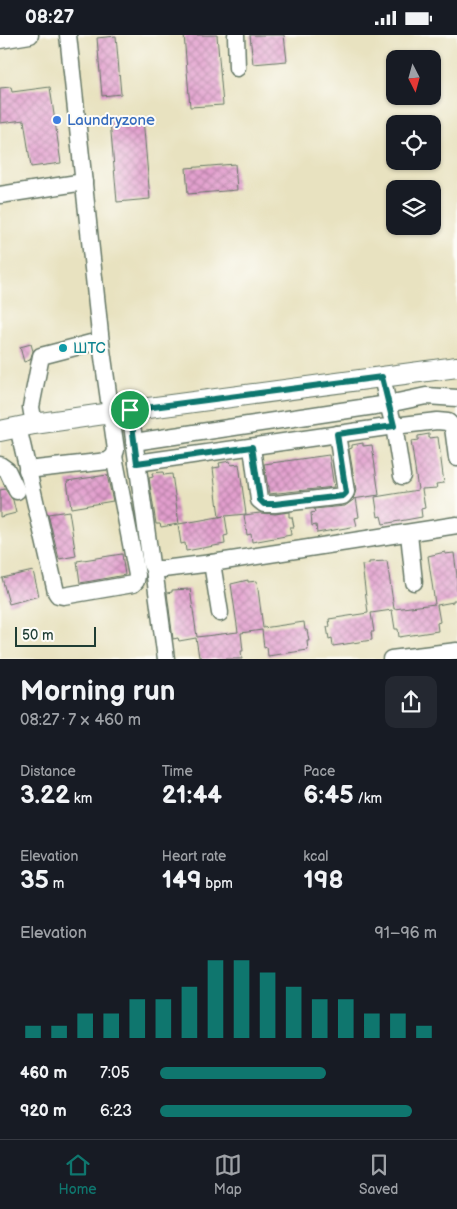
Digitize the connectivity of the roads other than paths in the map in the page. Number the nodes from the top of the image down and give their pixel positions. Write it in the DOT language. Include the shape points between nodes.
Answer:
graph roads {
  1 [pos="30,35"];
  2 [pos="68,35"];
  3 [pos="236,35"];
  4 [pos="0,40"];
  5 [pos="238,68"];
  6 [pos="84,182"];
  7 [pos="0,195"];
  8 [pos="101,343"];
  9 [pos="457,367"];
  10 [pos="382,377"];
  11 [pos="457,398"];
  12 [pos="388,404"];
  13 [pos="120,411"];
  14 [pos="394,426"];
  15 [pos="17,427"];
  16 [pos="337,434"];
  17 [pos="134,442"];
  18 [pos="252,447"];
  19 [pos="114,456"];
  20 [pos="457,458"];
  21 [pos="137,463"];
  22 [pos="0,465"];
  23 [pos="28,470"];
  24 [pos="402,477"];
  25 [pos="17,491"];
  26 [pos="457,525"];
  27 [pos="409,534"];
  28 [pos="212,563"];
  29 [pos="154,569"];
  30 [pos="414,582"];
  31 [pos="220,613"];
  32 [pos="457,651"];
  33 [pos="166,659"];
  34 [pos="391,659"];
  1 -- 4 [label="street"];
  2 -- 6 [label="street"];
  3 -- 5 [label="street"];
  6 -- 7 [label="street"];
  6 -- 8 [label="street"];
  8 -- 13 [label="street"];
  8 -- 15 [label="street" via="41,356 31,407"];
  9 -- 10 [label="main road"];
  10 -- 12 [label="street"];
  10 -- 13 [label="main road"];
  11 -- 12 [label="street" via="426,396"];
  12 -- 14 [label="street"];
  12 -- 17 [label="street"];
  13 -- 15 [label="main road"];
  13 -- 17 [label="street"];
  13 -- 19 [label="street"];
  14 -- 16 [label="street"];
  14 -- 20 [label="street" via="448,422 452,427"];
  14 -- 24 [label="street"];
  15 -- 23 [label="street"];
  16 -- 18 [label="street"];
  16 -- 18 [label="street" via="346,493 343,496 264,504 260,500"];
  17 -- 21 [label="street"];
  18 -- 21 [label="street"];
  19 -- 23 [label="street" via="108,461"];
  19 -- 23 [label="street" via="137,575 133,584 125,586 58,595"];
  21 -- 29 [label="street"];
  22 -- 25 [label="street" via="7,470"];
  26 -- 27 [label="street"];
  27 -- 28 [label="street"];
  27 -- 30 [label="street"];
  28 -- 29 [label="street"];
  28 -- 31 [label="street"];
  29 -- 33 [label="street"];
  32 -- 34 [label="street"];
}
